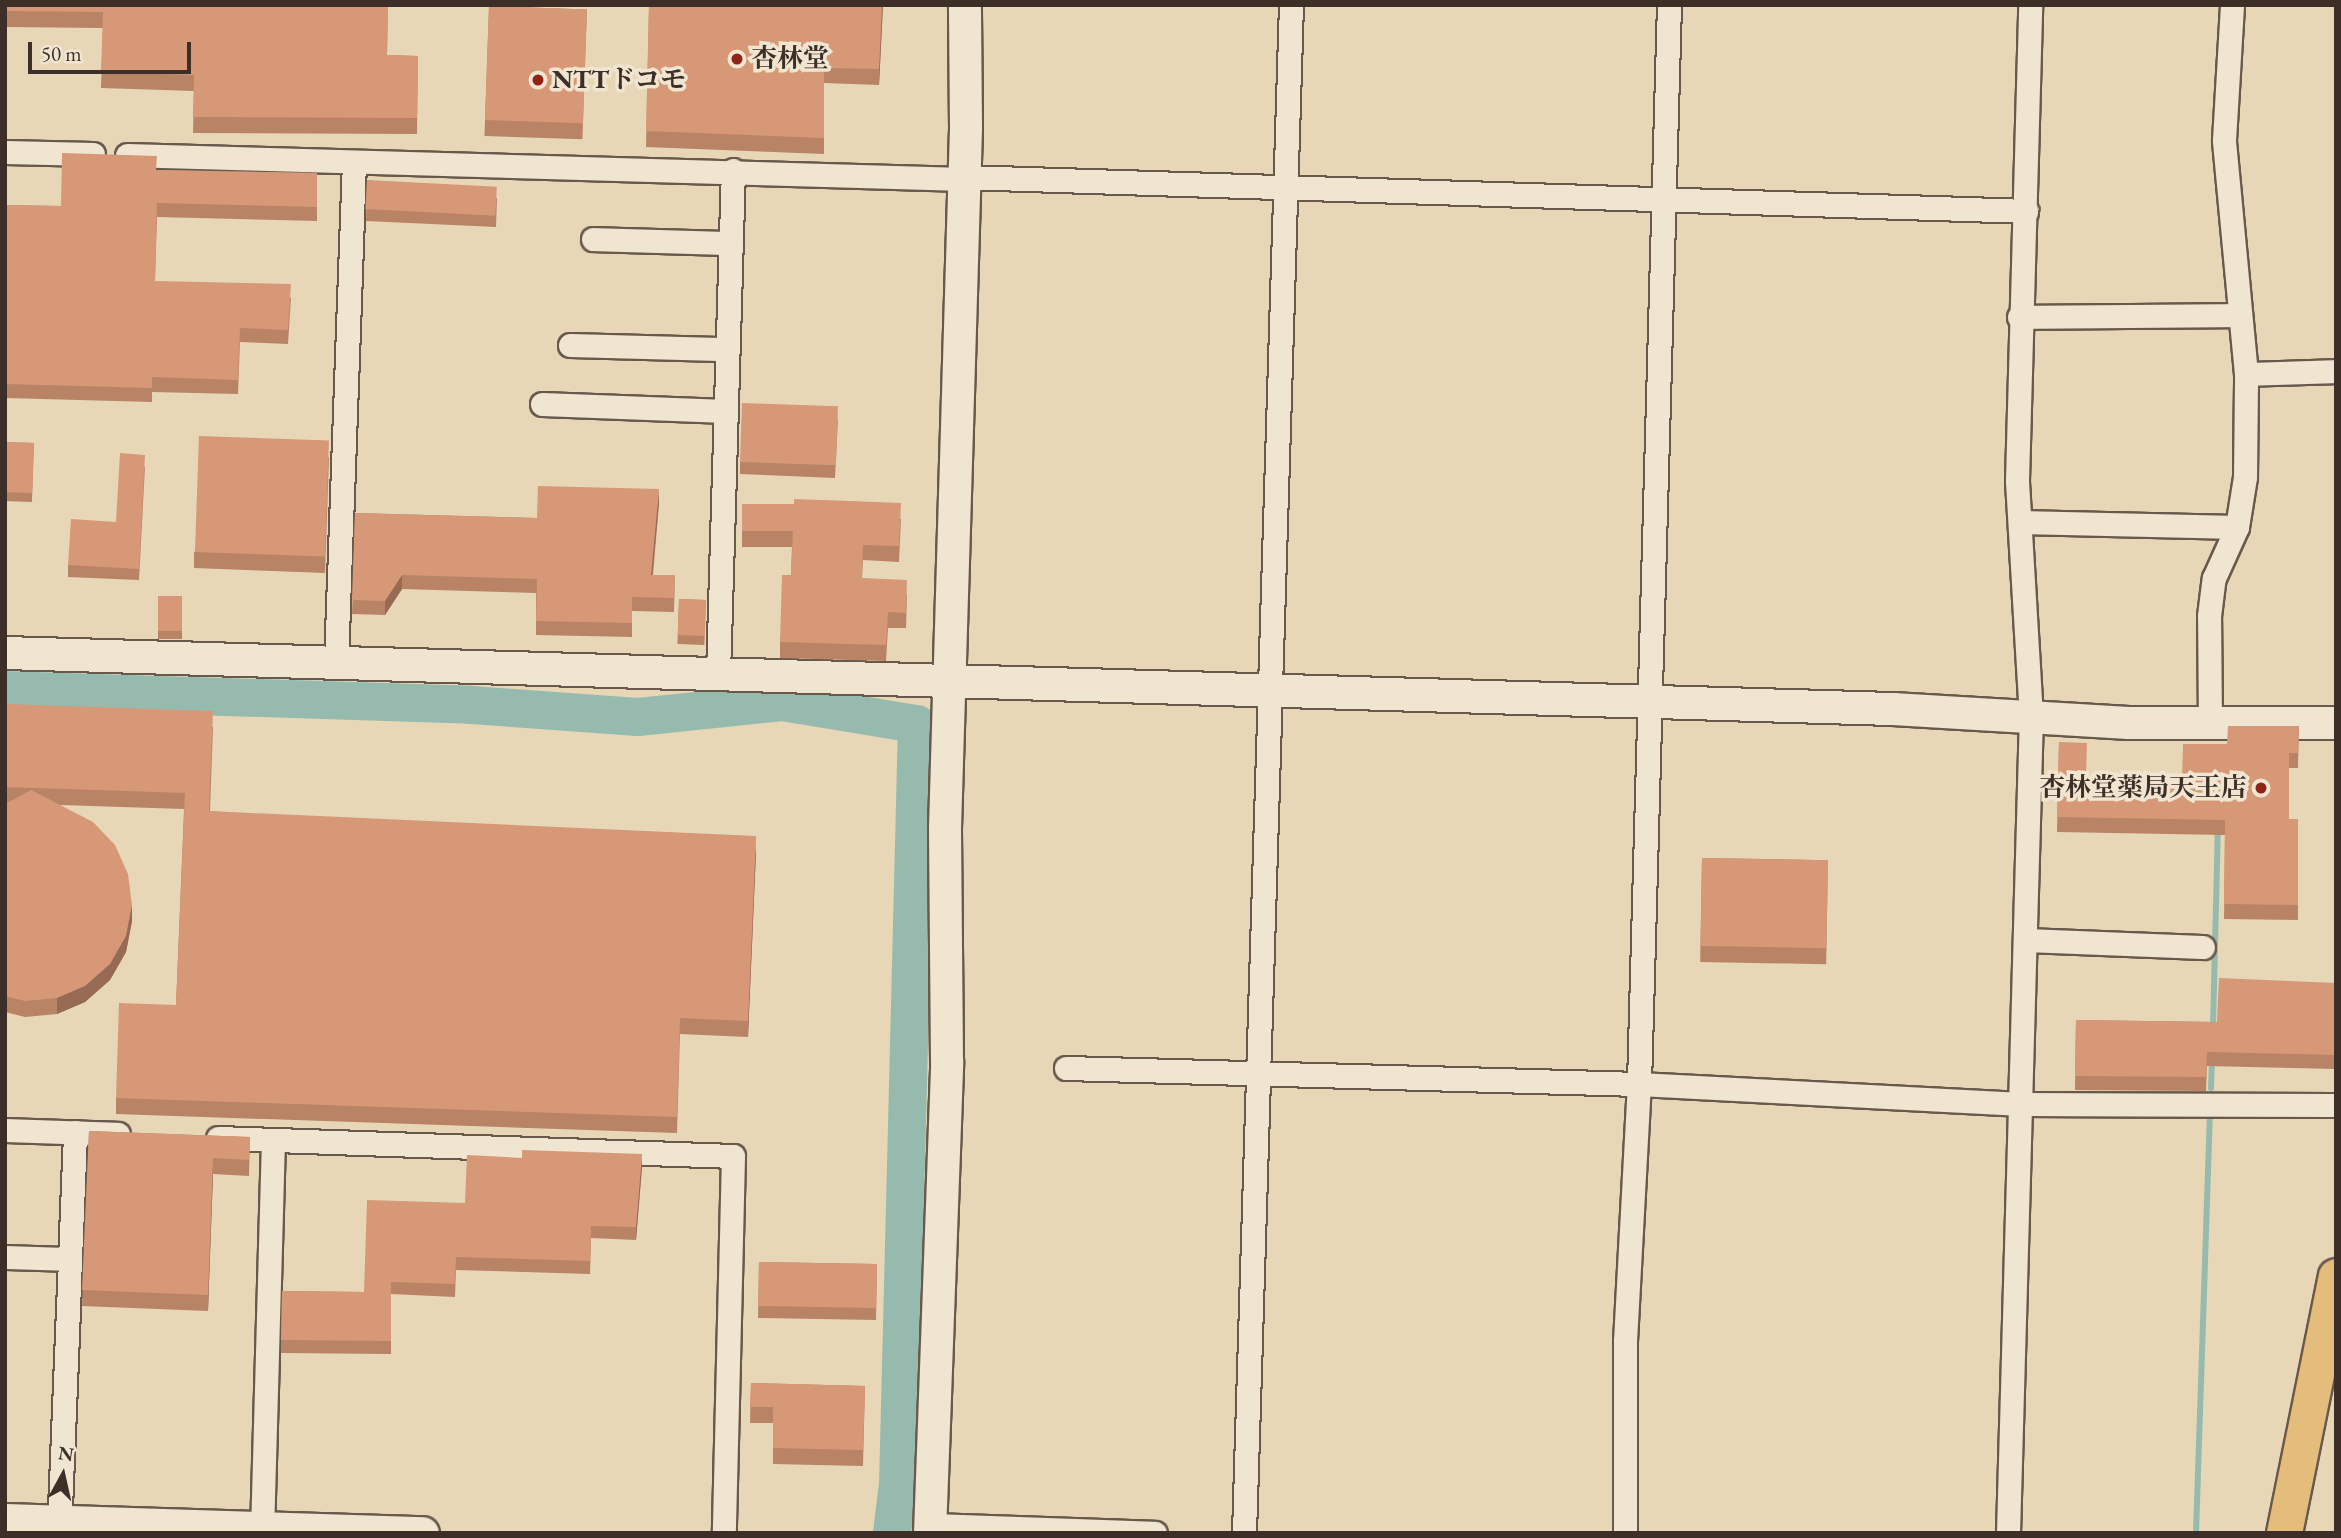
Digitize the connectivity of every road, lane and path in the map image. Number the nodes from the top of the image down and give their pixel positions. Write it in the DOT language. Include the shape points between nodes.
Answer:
graph roads {
  1 [pos="965,5"];
  2 [pos="1291,5"];
  3 [pos="1669,5"];
  4 [pos="2030,5"];
  5 [pos="2232,5"];
  6 [pos="5,152"];
  7 [pos="354,162"];
  8 [pos="733,170"];
  9 [pos="953,178"];
  10 [pos="1287,189"];
  11 [pos="1666,197"];
  12 [pos="2026,211"];
  13 [pos="593,239"];
  14 [pos="731,243"];
  15 [pos="2239,315"];
  16 [pos="2019,317"];
  17 [pos="570,345"];
  18 [pos="728,349"];
  19 [pos="2336,370"];
  20 [pos="2246,374"];
  21 [pos="542,404"];
  22 [pos="726,411"];
  23 [pos="2020,522"];
  24 [pos="2237,527"];
  25 [pos="5,653"];
  26 [pos="336,662"];
  27 [pos="718,674"];
  28 [pos="948,681"];
  29 [pos="1272,691"];
  30 [pos="1651,703"];
  31 [pos="2031,717"];
  32 [pos="2210,723"];
  33 [pos="2336,723"];
  34 [pos="2025,940"];
  35 [pos="2203,947"];
  36 [pos="1066,1069"];
  37 [pos="1260,1073"];
  38 [pos="1639,1084"];
  39 [pos="2021,1104"];
  40 [pos="2336,1105"];
  41 [pos="5,1130"];
  42 [pos="75,1132"];
  43 [pos="141,1135"];
  44 [pos="194,1137"];
  45 [pos="273,1140"];
  46 [pos="5,1257"];
  47 [pos="69,1259"];
  48 [pos="2336,1276"];
  49 [pos="5,1520"];
  50 [pos="59,1528"];
  51 [pos="930,1529"];
  52 [pos="262,1530"];
  53 [pos="423,1533"];
  54 [pos="724,1533"];
  55 [pos="1155,1533"];
  56 [pos="1244,1533"];
  57 [pos="1625,1533"];
  58 [pos="2008,1533"];
  59 [pos="2284,1533"];
  1 -- 9 [label="street"];
  2 -- 10 [label="street"];
  3 -- 11 [label="street"];
  4 -- 12 [label="street"];
  5 -- 15 [label="street" via="2224,140"];
  6 -- 7 [label="street"];
  7 -- 8 [label="street"];
  7 -- 26 [label="street"];
  8 -- 9 [label="street"];
  8 -- 14 [label="street"];
  9 -- 10 [label="street"];
  9 -- 28 [label="street"];
  10 -- 11 [label="street"];
  10 -- 29 [label="street"];
  11 -- 12 [label="street"];
  11 -- 30 [label="street"];
  12 -- 16 [label="street"];
  13 -- 14 [label="street"];
  14 -- 18 [label="street"];
  15 -- 16 [label="street"];
  15 -- 20 [label="street"];
  16 -- 23 [label="street"];
  17 -- 18 [label="street"];
  18 -- 22 [label="street"];
  19 -- 20 [label="street"];
  20 -- 24 [label="street" via="2245,477"];
  21 -- 22 [label="street"];
  22 -- 27 [label="street"];
  23 -- 24 [label="street"];
  23 -- 31 [label="street"];
  24 -- 32 [label="street" via="2214,579 2209,616"];
  25 -- 26 [label="street"];
  26 -- 27 [label="street"];
  27 -- 28 [label="street"];
  28 -- 29 [label="street"];
  28 -- 51 [label="street" via="947,1061"];
  29 -- 30 [label="street"];
  29 -- 37 [label="street"];
  30 -- 31 [label="street"];
  30 -- 38 [label="street"];
  31 -- 32 [label="street"];
  31 -- 34 [label="street"];
  32 -- 33 [label="street"];
  34 -- 35 [label="street"];
  34 -- 39 [label="street"];
  36 -- 37 [label="street"];
  37 -- 38 [label="street"];
  37 -- 56 [label="street"];
  38 -- 39 [label="street"];
  38 -- 57 [label="street" via="1625,1341"];
  39 -- 40 [label="street"];
  39 -- 58 [label="street"];
  41 -- 42 [label="street"];
  42 -- 43 [label="street"];
  42 -- 47 [label="street"];
  44 -- 45 [label="street"];
  45 -- 52 [label="street"];
  45 -- 54 [label="street" via="733,1156"];
  46 -- 47 [label="street"];
  47 -- 50 [label="street"];
  48 -- 59 [label="main road"];
  49 -- 50 [label="street"];
  50 -- 52 [label="street"];
  51 -- 55 [label="street"];
  52 -- 53 [label="street"];
}
